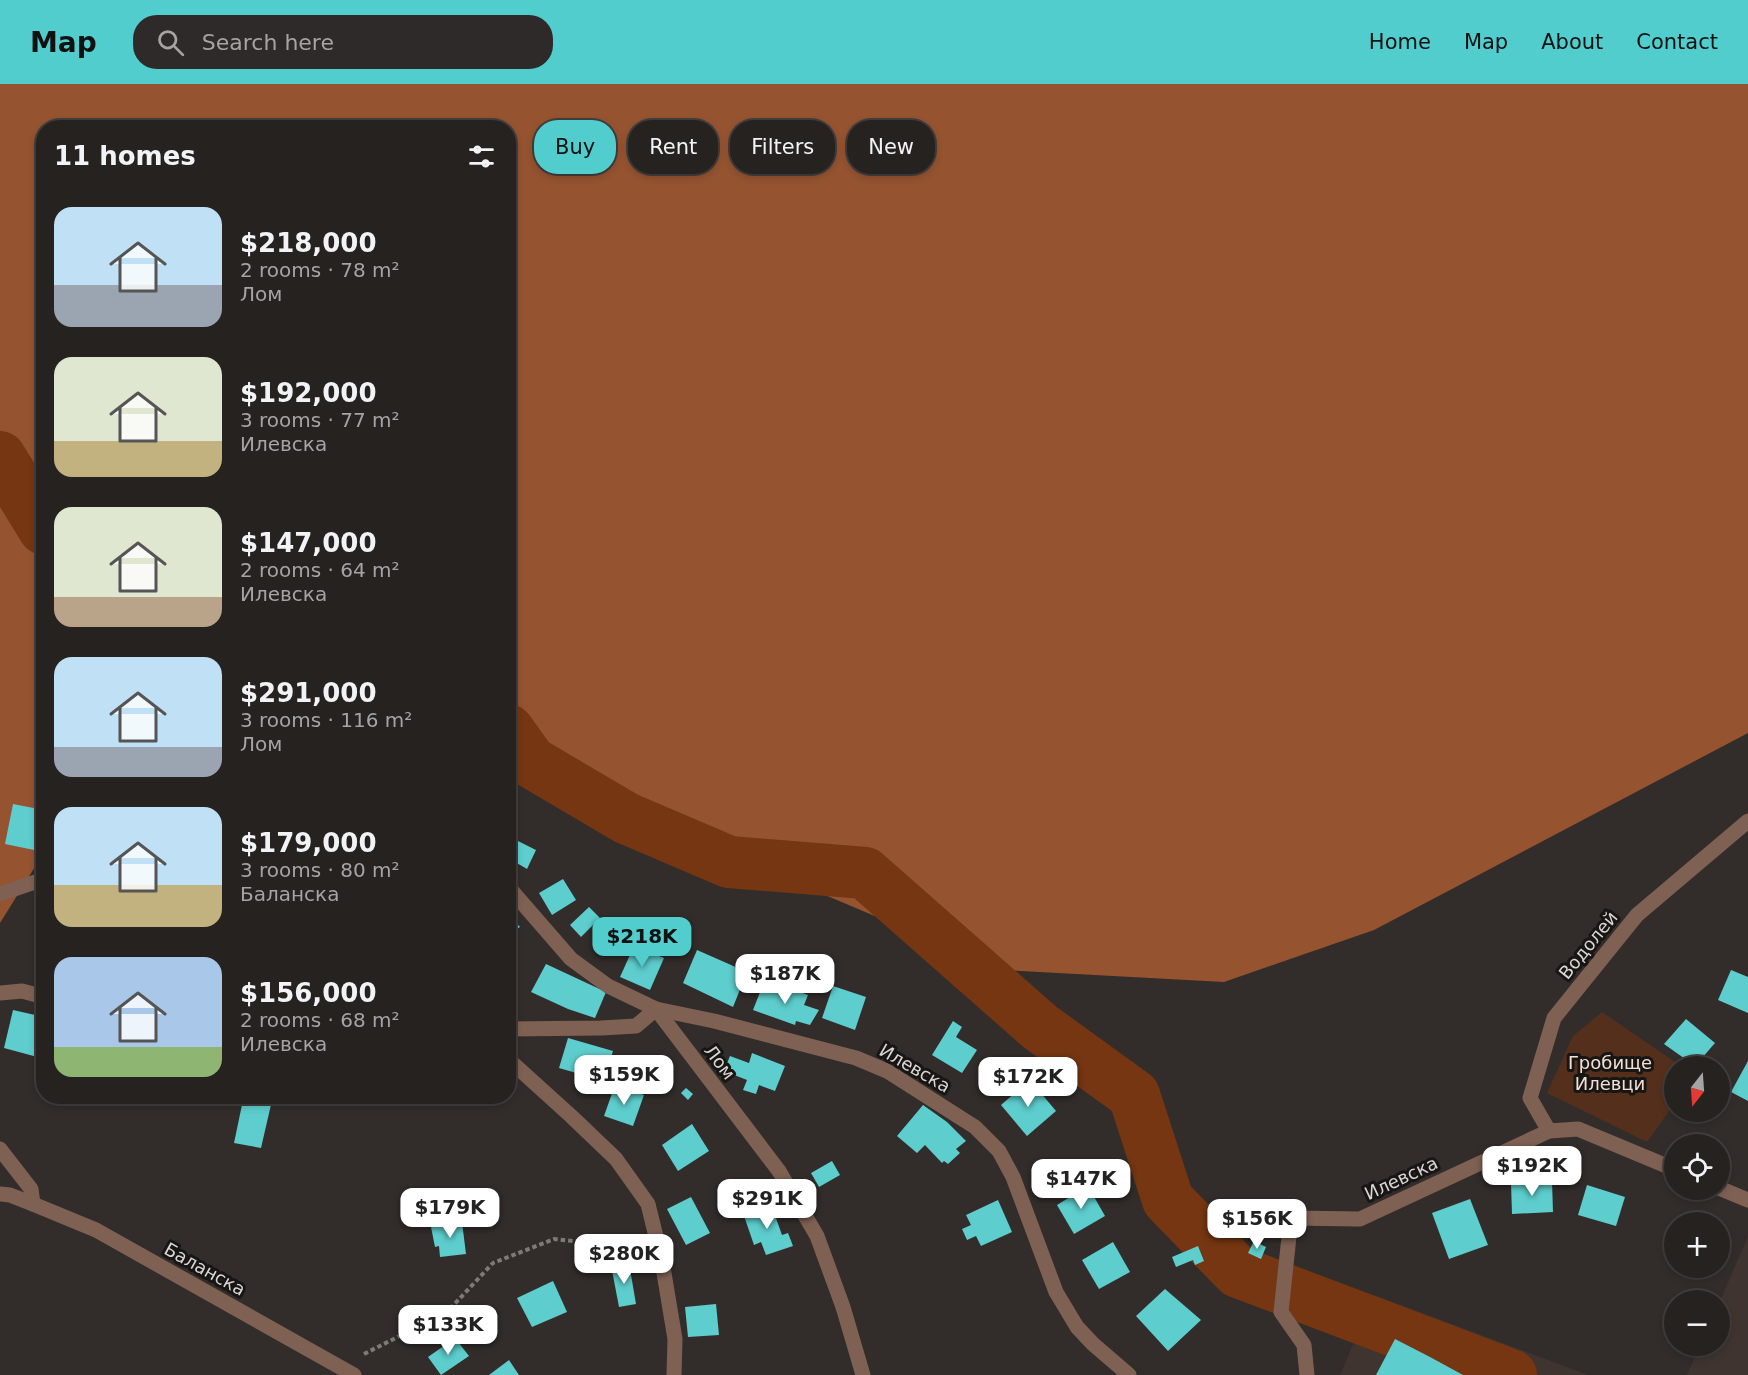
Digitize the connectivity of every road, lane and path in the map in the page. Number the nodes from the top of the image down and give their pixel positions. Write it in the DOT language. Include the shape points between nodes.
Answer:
graph roads {
  1 [pos="1748,821"];
  2 [pos="36,882"];
  3 [pos="0,894"];
  4 [pos="516,895"];
  5 [pos="0,993"];
  6 [pos="36,995"];
  7 [pos="656,1009"];
  8 [pos="516,1029"];
  9 [pos="516,1066"];
  10 [pos="1549,1131"];
  11 [pos="0,1149"];
  12 [pos="1664,1165"];
  13 [pos="1730,1193"];
  14 [pos="0,1194"];
  15 [pos="1748,1200"];
  16 [pos="33,1204"];
  17 [pos="662,1261"];
  18 [pos="339,1367"];
  19 [pos="354,1375"];
  20 [pos="674,1375"];
  21 [pos="863,1375"];
  22 [pos="1129,1375"];
  23 [pos="1307,1375"];
  1 -- 10 [label="street, Водолей" via="1637,915 1554,1018 1530,1098"];
  2 -- 3 [label="street"];
  4 -- 7 [label="street, Лом" via="571,960 608,986"];
  5 -- 6 [label="street" via="22,991"];
  7 -- 8 [label="street" via="636,1026"];
  7 -- 21 [label="street, Лом" via="779,1171 817,1236"];
  7 -- 22 [label="street, Илевска" via="856,1058 887,1071 975,1127 999,1151 1014,1177 1056,1292 1077,1327"];
  9 -- 17 [label="street" via="616,1159 648,1204"];
  10 -- 12 [label="street, Илевска" via="1578,1129"];
  10 -- 23 [label="street, Илевска" via="1360,1219 1291,1218 1281,1312 1304,1345"];
  11 -- 16 [label="street" via="31,1189"];
  13 -- 15 [label="street"];
  14 -- 16 [label="street, Баланска"];
  16 -- 18 [label="street, Баланска" via="96,1230"];
  17 -- 18 [label="path" via="626,1247 554,1239 493,1263 447,1312"];
  17 -- 20 [label="street" via="675,1339"];
  18 -- 19 [label="street, Баланска"];
}
